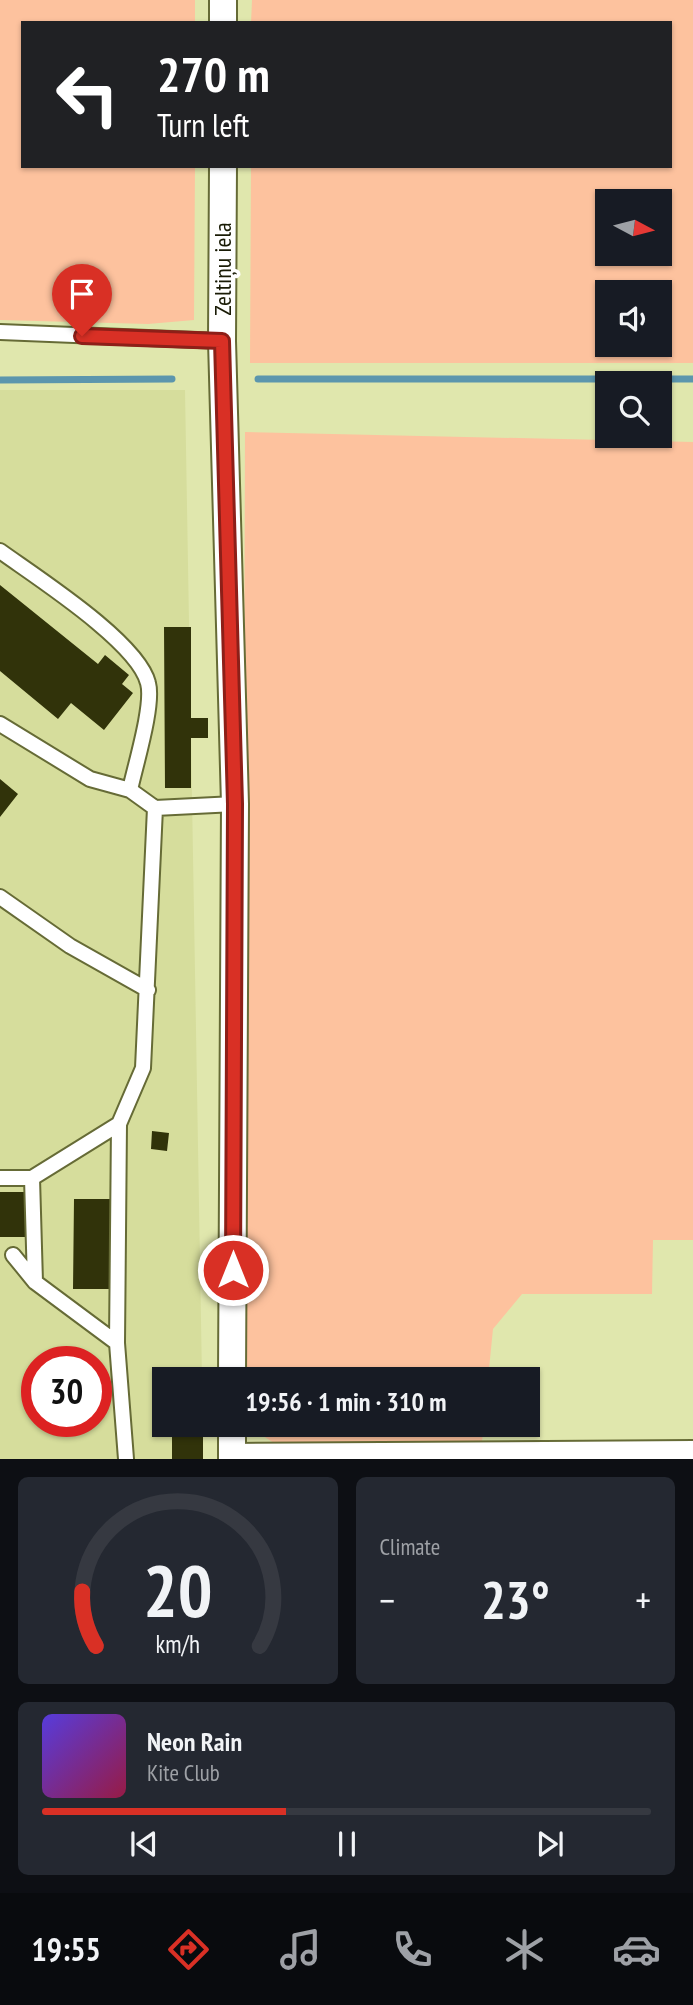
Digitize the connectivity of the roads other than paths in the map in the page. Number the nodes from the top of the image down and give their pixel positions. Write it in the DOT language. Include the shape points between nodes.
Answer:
graph roads {
  1 [pos="223,0"];
  2 [pos="223,21"];
  3 [pos="223,168"];
  4 [pos="0,332"];
  5 [pos="222,341"];
  6 [pos="0,551"];
  7 [pos="0,724"];
  8 [pos="130,790"];
  9 [pos="235,804"];
  10 [pos="155,808"];
  11 [pos="0,897"];
  12 [pos="148,990"];
  13 [pos="119,1125"];
  14 [pos="0,1178"];
  15 [pos="32,1178"];
  16 [pos="13,1255"];
  17 [pos="36,1282"];
  18 [pos="117,1343"];
  19 [pos="232,1367"];
  20 [pos="232,1437"];
  21 [pos="693,1454"];
  22 [pos="232,1458"];
  23 [pos="126,1459"];
  1 -- 2 [label="street"];
  3 -- 5 [label="street, Zeltiņu iela"];
  4 -- 5 [label="lane"];
  5 -- 9 [label="street, Zeltiņu iela"];
  6 -- 8 [label="lane" via="80,608 138,662 149,684 148,706"];
  7 -- 8 [label="lane" via="90,779"];
  8 -- 10 [label="lane"];
  9 -- 10 [label="lane"];
  9 -- 19 [label="street, Zeltiņu iela"];
  10 -- 12 [label="lane"];
  11 -- 12 [label="lane" via="70,946"];
  12 -- 13 [label="lane" via="143,1068"];
  13 -- 15 [label="lane"];
  13 -- 18 [label="lane"];
  14 -- 15 [label="lane"];
  15 -- 17 [label="lane"];
  16 -- 17 [label="lane"];
  17 -- 18 [label="lane"];
  18 -- 23 [label="lane"];
  20 -- 22 [label="street"];
  21 -- 22 [label="street"];
}
